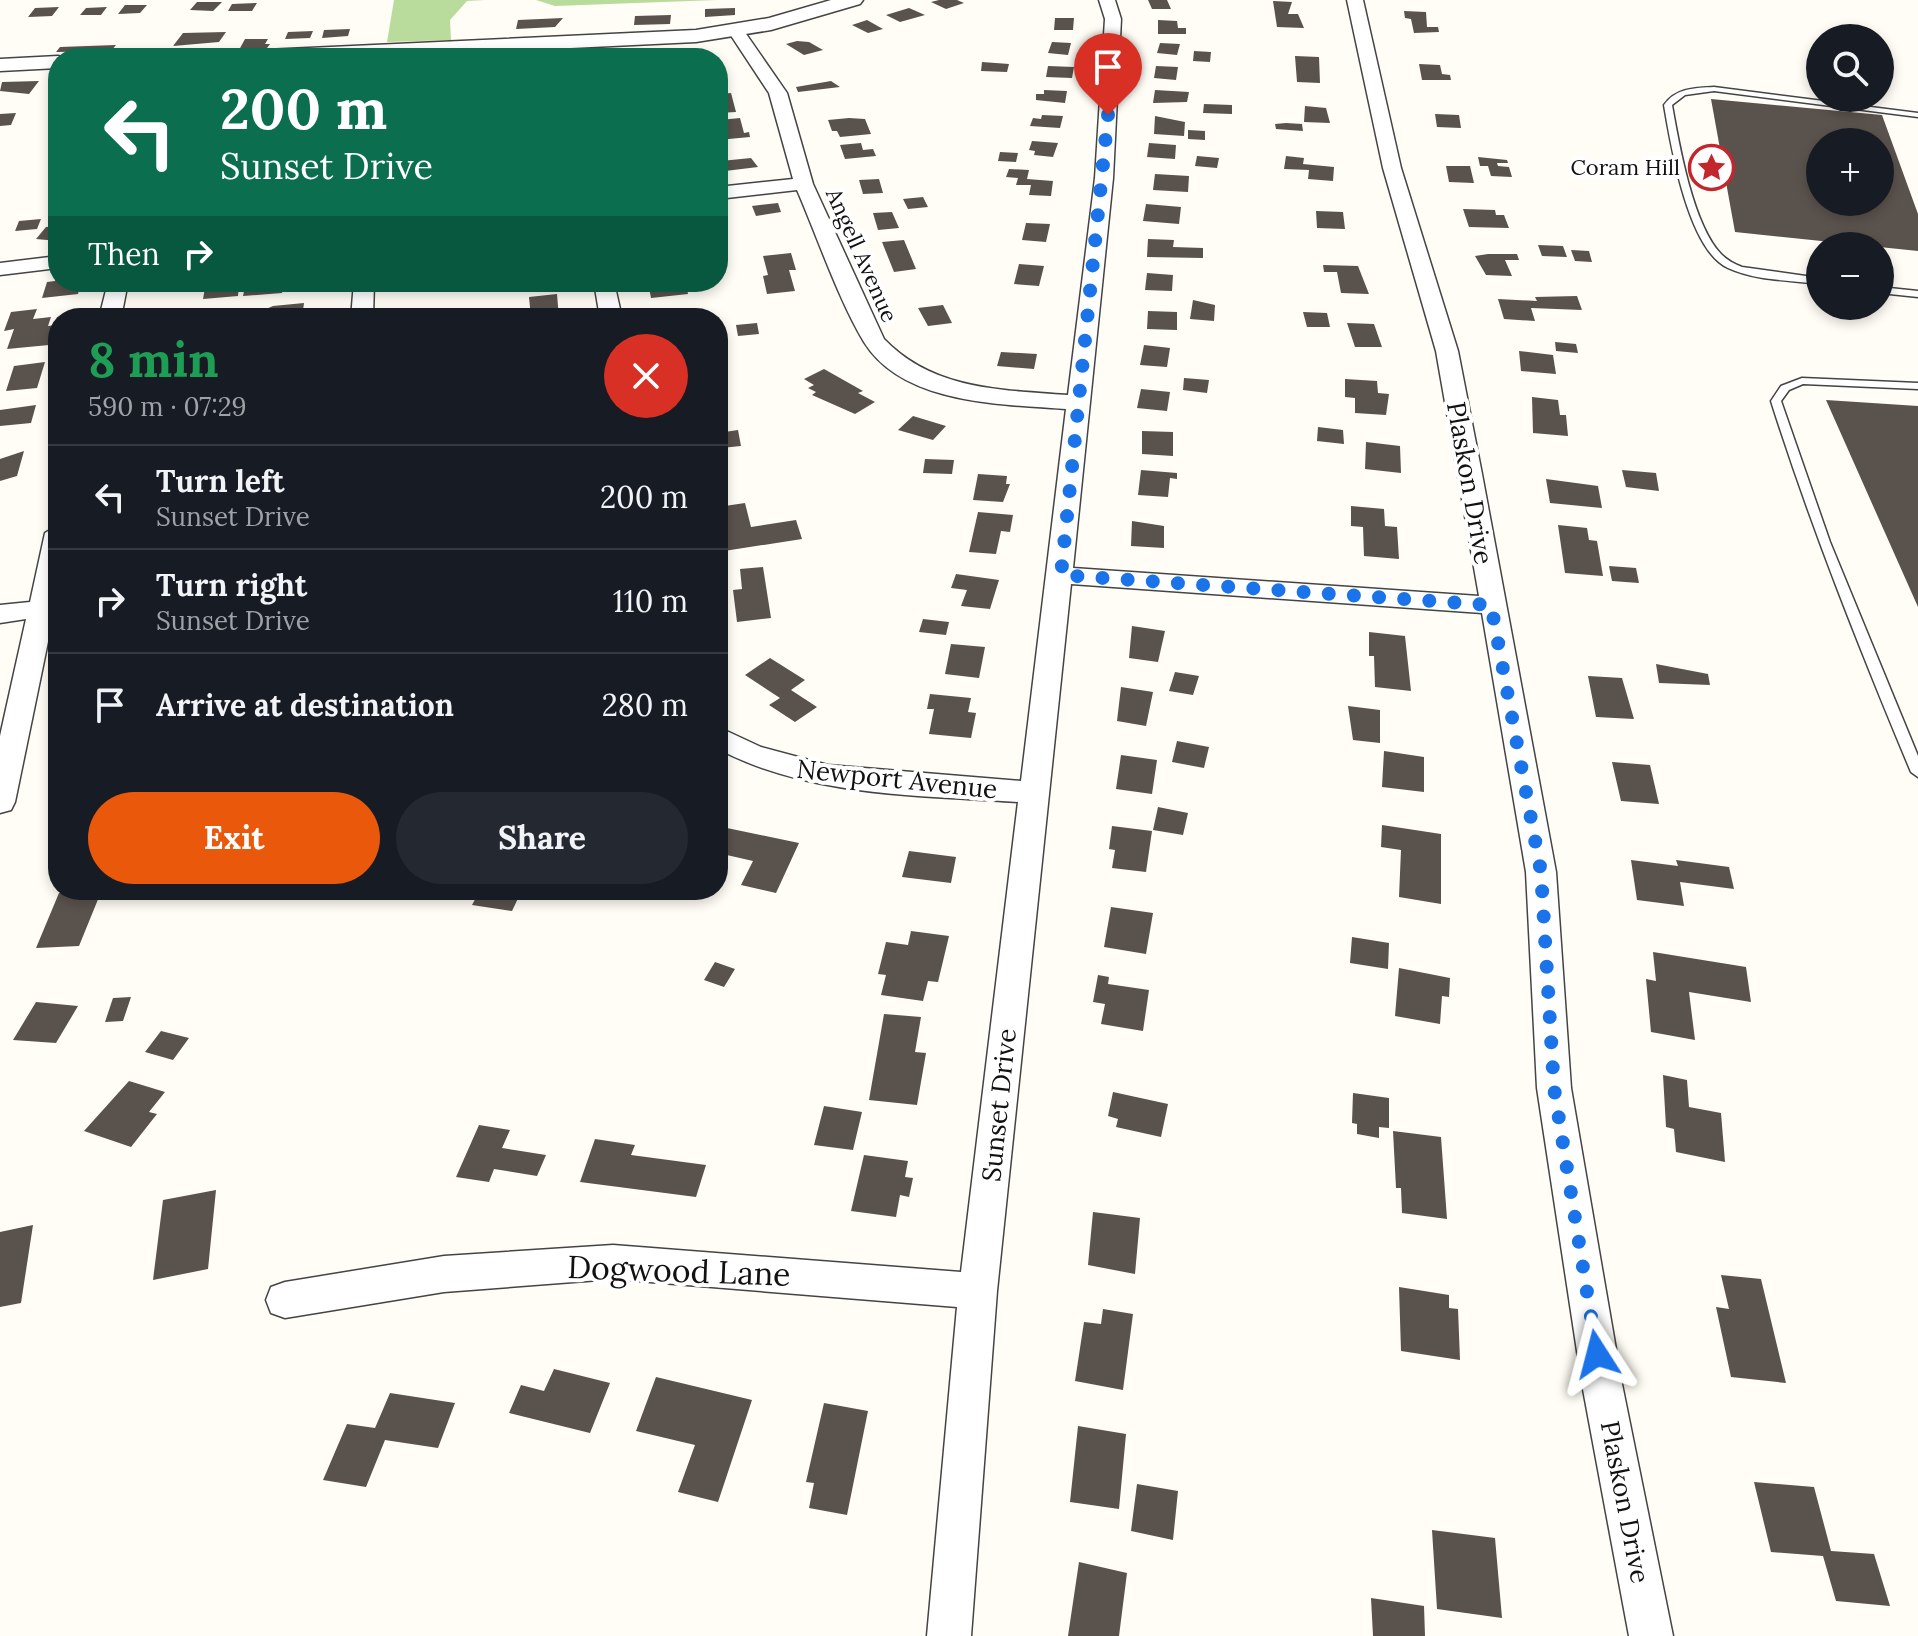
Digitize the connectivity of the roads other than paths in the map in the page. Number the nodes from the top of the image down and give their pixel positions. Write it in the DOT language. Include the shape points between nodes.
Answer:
graph roads {
  1 [pos="853,0"];
  2 [pos="1107,0"];
  3 [pos="1355,0"];
  4 [pos="736,31"];
  5 [pos="477,48"];
  6 [pos="48,63"];
  7 [pos="0,65"];
  8 [pos="1918,115"];
  9 [pos="804,184"];
  10 [pos="728,192"];
  11 [pos="48,263"];
  12 [pos="0,269"];
  13 [pos="1806,279"];
  14 [pos="1894,291"];
  15 [pos="1918,294"];
  16 [pos="1918,386"];
  17 [pos="1081,403"];
  18 [pos="48,575"];
  19 [pos="1061,575"];
  20 [pos="1491,605"];
  21 [pos="40,609"];
  22 [pos="0,614"];
  23 [pos="728,743"];
  24 [pos="1918,772"];
  25 [pos="1035,793"];
  26 [pos="0,802"];
  27 [pos="978,1291"];
  28 [pos="285,1300"];
  29 [pos="949,1636"];
  30 [pos="1651,1636"];
  1 -- 4 [label="street"];
  2 -- 17 [label="street, Sunset Drive" via="1113,19 1104,178"];
  3 -- 20 [label="street, Plaskon Drive" via="1392,168 1447,351"];
  4 -- 5 [label="street"];
  4 -- 9 [label="street, Angell Avenue" via="778,93"];
  6 -- 7 [label="street"];
  8 -- 13 [label="lane" via="1714,89 1672,97 1668,105 1681,178 1714,254 1746,271"];
  9 -- 10 [label="street"];
  9 -- 17 [label="street, Angell Avenue" via="883,354 949,387"];
  11 -- 12 [label="street"];
  14 -- 15 [label="lane"];
  16 -- 24 [label="lane" via="1802,381 1785,388 1776,401 1844,597"];
  17 -- 19 [label="street, Sunset Drive"];
  18 -- 21 [label="street"];
  19 -- 20 [label="street"];
  19 -- 25 [label="street, Sunset Drive"];
  20 -- 30 [label="street, Plaskon Drive" via="1541,872 1556,1103 1602,1384"];
  21 -- 22 [label="street"];
  21 -- 26 [label="street"];
  23 -- 25 [label="street, Newport Avenue" via="808,773"];
  25 -- 27 [label="street, Sunset Drive"];
  27 -- 28 [label="street, Dogwood Lane" via="613,1262 444,1274"];
  27 -- 29 [label="street, Sunset Drive"];
}
